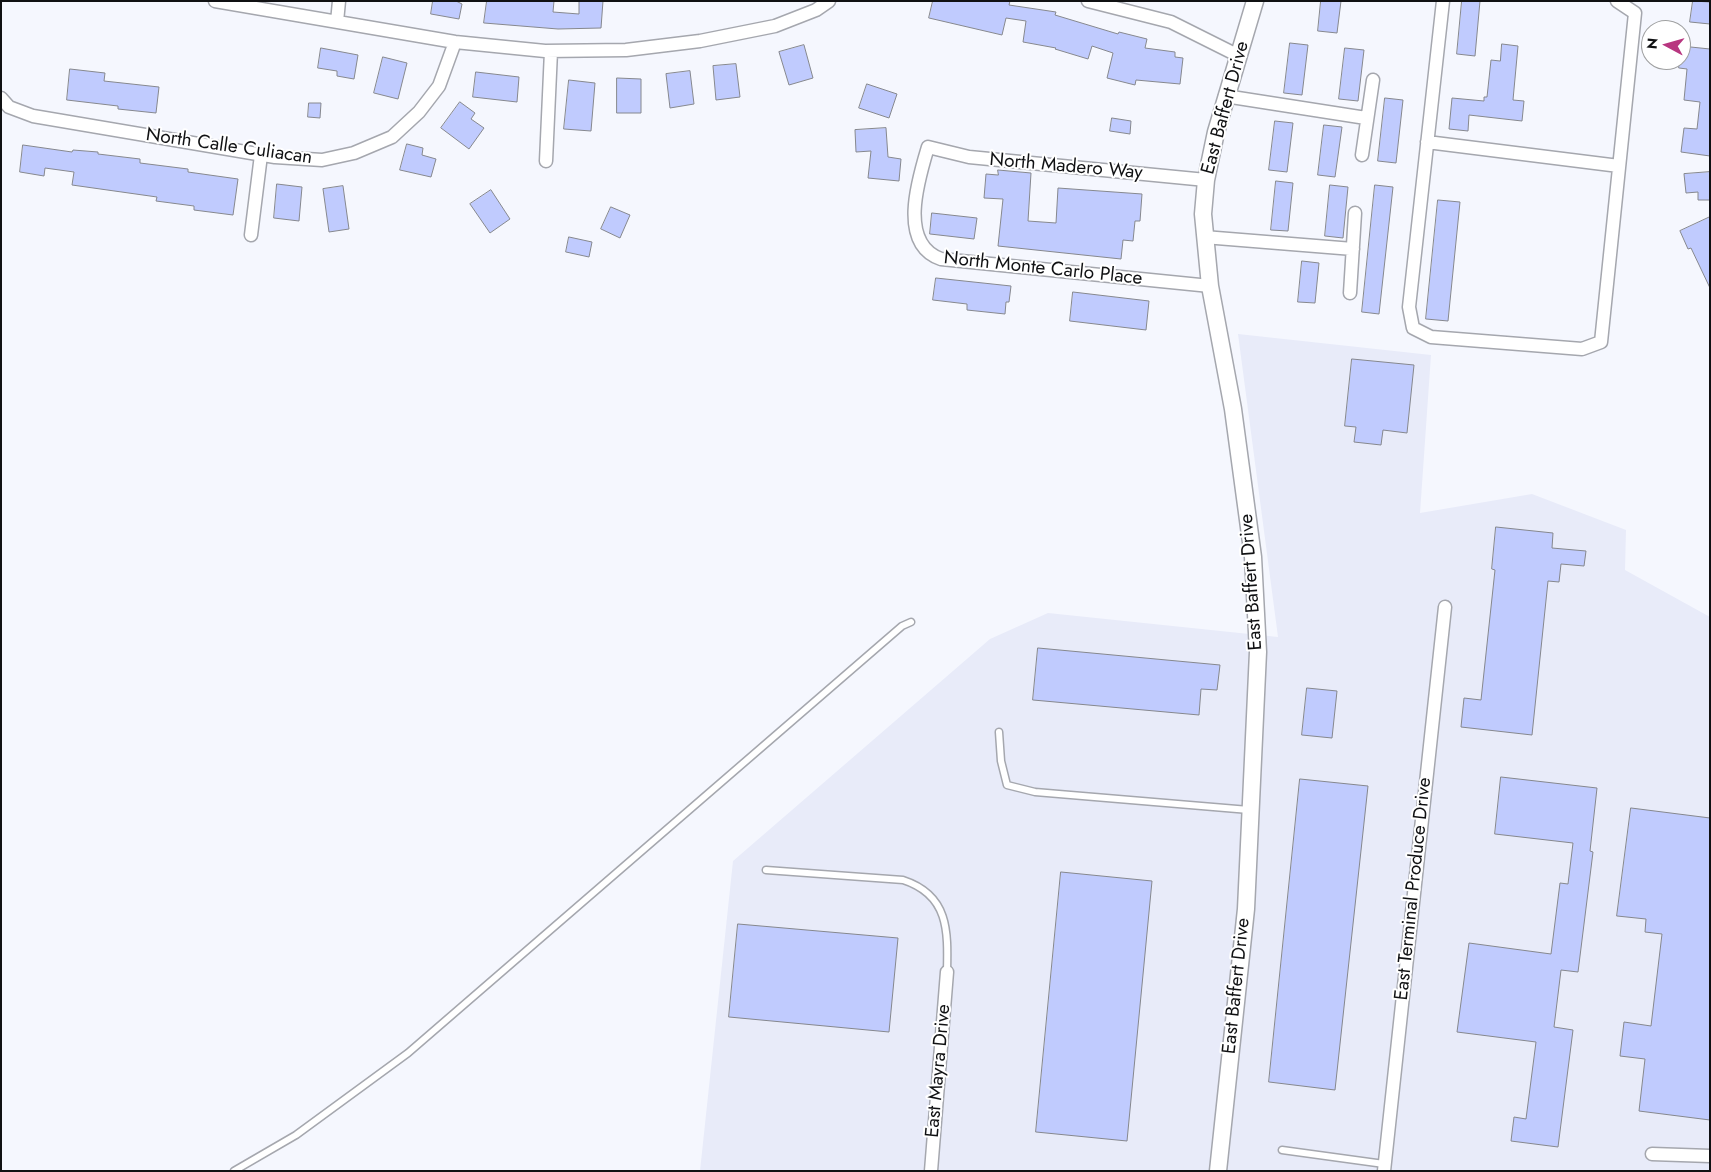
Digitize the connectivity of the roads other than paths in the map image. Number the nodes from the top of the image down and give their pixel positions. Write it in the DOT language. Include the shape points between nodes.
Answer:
graph roads {
  1 [pos="215,1"];
  2 [pos="339,1"];
  3 [pos="829,1"];
  4 [pos="1088,1"];
  5 [pos="1255,1"];
  6 [pos="1443,1"];
  7 [pos="1617,1"];
  8 [pos="337,22"];
  9 [pos="455,42"];
  10 [pos="551,51"];
  11 [pos="1239,56"];
  12 [pos="1373,80"];
  13 [pos="1225,96"];
  14 [pos="5,102"];
  15 [pos="1366,118"];
  16 [pos="1427,142"];
  17 [pos="928,147"];
  18 [pos="261,155"];
  19 [pos="1362,155"];
  20 [pos="546,161"];
  21 [pos="1619,166"];
  22 [pos="1206,180"];
  23 [pos="1355,213"];
  24 [pos="251,235"];
  25 [pos="1204,237"];
  26 [pos="1353,249"];
  27 [pos="1210,286"];
  28 [pos="1350,293"];
  29 [pos="1445,607"];
  30 [pos="911,622"];
  31 [pos="999,732"];
  32 [pos="1250,810"];
  33 [pos="766,870"];
  34 [pos="947,972"];
  35 [pos="1282,1150"];
  36 [pos="1652,1154"];
  37 [pos="1710,1156"];
  38 [pos="1384,1168"];
  39 [pos="234,1171"];
  40 [pos="931,1171"];
  41 [pos="1218,1171"];
  1 -- 8 [label="street"];
  2 -- 8 [label="street"];
  3 -- 10 [label="street" via="816,10 775,26 700,41 626,50"];
  4 -- 11 [label="street" via="1171,22"];
  5 -- 11 [label="street, East Baffert Drive"];
  6 -- 16 [label="street"];
  7 -- 21 [label="street" via="1635,13"];
  8 -- 9 [label="street"];
  9 -- 10 [label="street"];
  9 -- 18 [label="street, North Calle Culiacan" via="440,86 419,112 392,137 354,153 322,160"];
  10 -- 20 [label="street"];
  11 -- 13 [label="street, East Baffert Drive"];
  12 -- 15 [label="street"];
  13 -- 15 [label="street"];
  13 -- 22 [label="street, East Baffert Drive"];
  14 -- 18 [label="street, North Calle Culiacan" via="33,116"];
  15 -- 19 [label="street"];
  16 -- 21 [label="street"];
  16 -- 21 [label="street" via="1408,307 1413,328 1431,337 1582,349 1601,342"];
  17 -- 22 [label="street, North Madero Way" via="969,158"];
  17 -- 27 [label="street, North Monte Carlo Place" via="920,172 915,217 920,246 930,256 954,262"];
  18 -- 24 [label="street"];
  22 -- 25 [label="street, East Baffert Drive"];
  23 -- 26 [label="street"];
  25 -- 26 [label="street"];
  25 -- 27 [label="street, East Baffert Drive"];
  26 -- 28 [label="street"];
  27 -- 32 [label="street, East Baffert Drive" via="1233,409 1253,557 1258,652"];
  29 -- 38 [label="street, East Terminal Produce Drive"];
  30 -- 39 [label="lane" via="902,626 408,1053 296,1135"];
  31 -- 32 [label="lane" via="1007,785 1035,792"];
  32 -- 41 [label="street, East Baffert Drive" via="1246,909"];
  33 -- 34 [label="lane" via="903,880 917,884 928,892 941,910 947,941"];
  34 -- 40 [label="street, East Mayra Drive"];
  35 -- 38 [label="lane"];
  36 -- 37 [label="street"];
}
